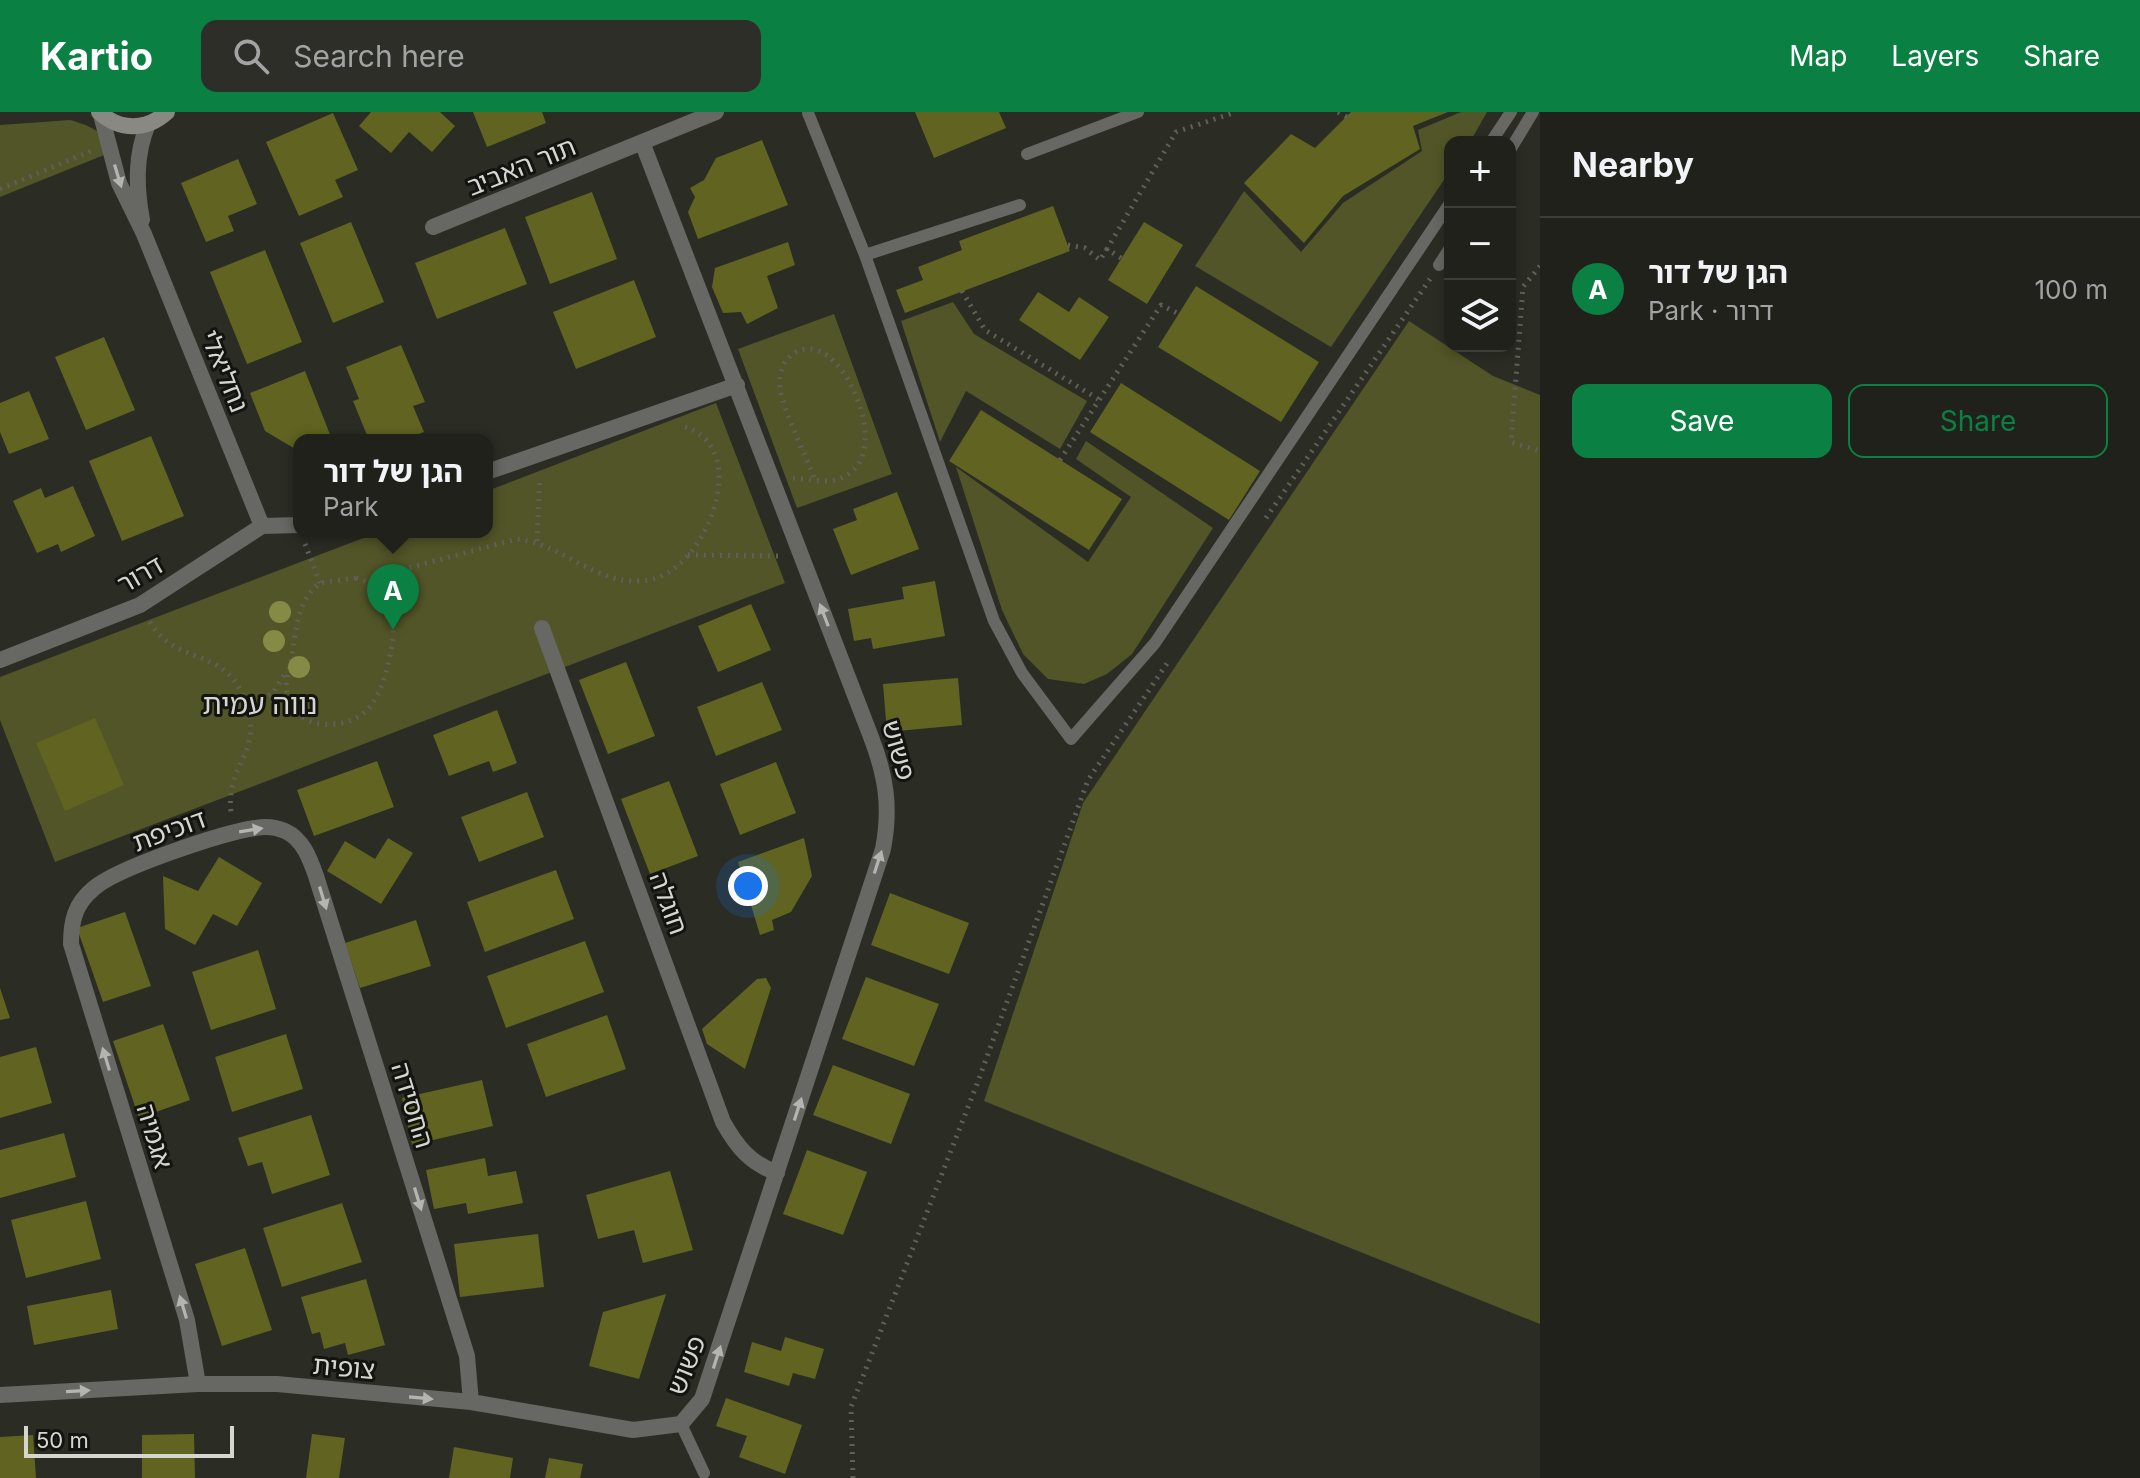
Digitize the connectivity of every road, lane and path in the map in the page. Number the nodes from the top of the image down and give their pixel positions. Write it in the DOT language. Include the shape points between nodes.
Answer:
graph roads {
  1 [pos="716,112"];
  2 [pos="1138,112"];
  3 [pos="1236,112"];
  4 [pos="1338,112"];
  5 [pos="1511,112"];
  6 [pos="1533,112"];
  7 [pos="100,113"];
  8 [pos="167,113"];
  9 [pos="808,113"];
  10 [pos="1347,117"];
  11 [pos="148,124"];
  12 [pos="1495,136"];
  13 [pos="1516,140"];
  14 [pos="642,142"];
  15 [pos="111,150"];
  16 [pos="1027,154"];
  17 [pos="0,189"];
  18 [pos="1020,205"];
  19 [pos="1447,208"];
  20 [pos="433,227"];
  21 [pos="144,234"];
  22 [pos="1068,245"];
  23 [pos="1107,249"];
  24 [pos="865,255"];
  25 [pos="1444,257"];
  26 [pos="1121,258"];
  27 [pos="1439,265"];
  28 [pos="1540,266"];
  29 [pos="962,291"];
  30 [pos="1179,314"];
  31 [pos="737,385"];
  32 [pos="1098,399"];
  33 [pos="672,425"];
  34 [pos="1540,451"];
  35 [pos="1060,460"];
  36 [pos="493,470"];
  37 [pos="550,472"];
  38 [pos="772,477"];
  39 [pos="815,480"];
  40 [pos="293,525"];
  41 [pos="262,526"];
  42 [pos="1261,526"];
  43 [pos="302,538"];
  44 [pos="537,541"];
  45 [pos="687,555"];
  46 [pos="802,556"];
  47 [pos="320,583"];
  48 [pos="373,584"];
  49 [pos="140,605"];
  50 [pos="542,628"];
  51 [pos="1174,652"];
  52 [pos="0,660"];
  53 [pos="290,663"];
  54 [pos="246,704"];
  55 [pos="286,832"];
  56 [pos="233,833"];
  57 [pos="79,904"];
  58 [pos="777,1173"];
  59 [pos="198,1384"];
  60 [pos="0,1395"];
  61 [pos="471,1402"];
  62 [pos="681,1424"];
  63 [pos="704,1473"];
  64 [pos="853,1478"];
  1 -- 14 [label="street, תור האביב"];
  2 -- 16 [label="lane"];
  3 -- 23 [label="path" via="1176,132"];
  4 -- 10 [label="path"];
  5 -- 12 [label="lane"];
  6 -- 13 [label="lane"];
  7 -- 11 [label="street" via="128,127"];
  7 -- 15 [label="street, נחליאלי"];
  8 -- 11 [label="street"];
  9 -- 24 [label="lane"];
  11 -- 21 [label="street, נחליאלי" via="137,177"];
  14 -- 20 [label="street, תור האביב"];
  14 -- 31 [label="street, פשוש"];
  15 -- 17 [label="path" via="85,151"];
  15 -- 21 [label="street, נחליאלי, one-way" via="119,183"];
  18 -- 24 [label="lane"];
  19 -- 24 [label="lane" via="1155,643 1071,739 1022,673 994,621"];
  21 -- 41 [label="street, נחליאלי"];
  22 -- 23 [label="path" via="1085,248 1100,260"];
  23 -- 26 [label="path"];
  25 -- 27 [label="lane"];
  27 -- 42 [label="path"];
  28 -- 34 [label="path" via="1523,287 1511,442"];
  29 -- 32 [label="path" via="985,330"];
  30 -- 32 [label="path" via="1161,305"];
  31 -- 36 [label="street"];
  31 -- 38 [label="street, פשוש"];
  32 -- 35 [label="path"];
  33 -- 45 [label="path" via="700,433 719,469 714,510"];
  37 -- 44 [label="path" via="537,479"];
  38 -- 39 [label="path"];
  38 -- 46 [label="street, פשוש"];
  39 -- 39 [label="path" via="837,480 853,470 865,453 865,421 832,359 817,349 801,348 788,356 780,388"];
  40 -- 41 [label="street"];
  41 -- 49 [label="street, דרור"];
  43 -- 47 [label="path"];
  44 -- 45 [label="path" via="585,568 635,581 671,572"];
  44 -- 48 [label="path" via="517,539 477,549 401,570"];
  45 -- 46 [label="path"];
  58 -- 46 [label="street, פשוש, one-way" via="889,818 882,764"];
  47 -- 48 [label="path" via="356,578"];
  47 -- 53 [label="path" via="303,601"];
  48 -- 53 [label="path" via="388,598 392,645 379,698 364,713 332,725 298,715 288,701"];
  49 -- 52 [label="street, דרור"];
  49 -- 54 [label="path" via="156,633 169,643 221,665 237,682"];
  50 -- 58 [label="street, חוגלה" via="723,1122 737,1147"];
  51 -- 64 [label="path" via="1088,780 851,1407"];
  53 -- 54 [label="path" via="272,694"];
  54 -- 56 [label="path" via="249,744 229,788"];
  56 -- 55 [label="street, דוכיפת, one-way" via="257,828"];
  55 -- 61 [label="street, החסידה, one-way" via="305,849 316,876 467,1356"];
  56 -- 57 [label="street, דוכיפת" via="115,875"];
  59 -- 57 [label="street, אגמיה, one-way" via="187,1320 71,944 71,921"];
  62 -- 58 [label="street, פשוש, one-way" via="706,1388"];
  60 -- 59 [label="street, צופית, one-way"];
  59 -- 61 [label="street, צופית, one-way" via="277,1384"];
  61 -- 62 [label="street, צופית" via="633,1430"];
  62 -- 63 [label="lane"];
}
